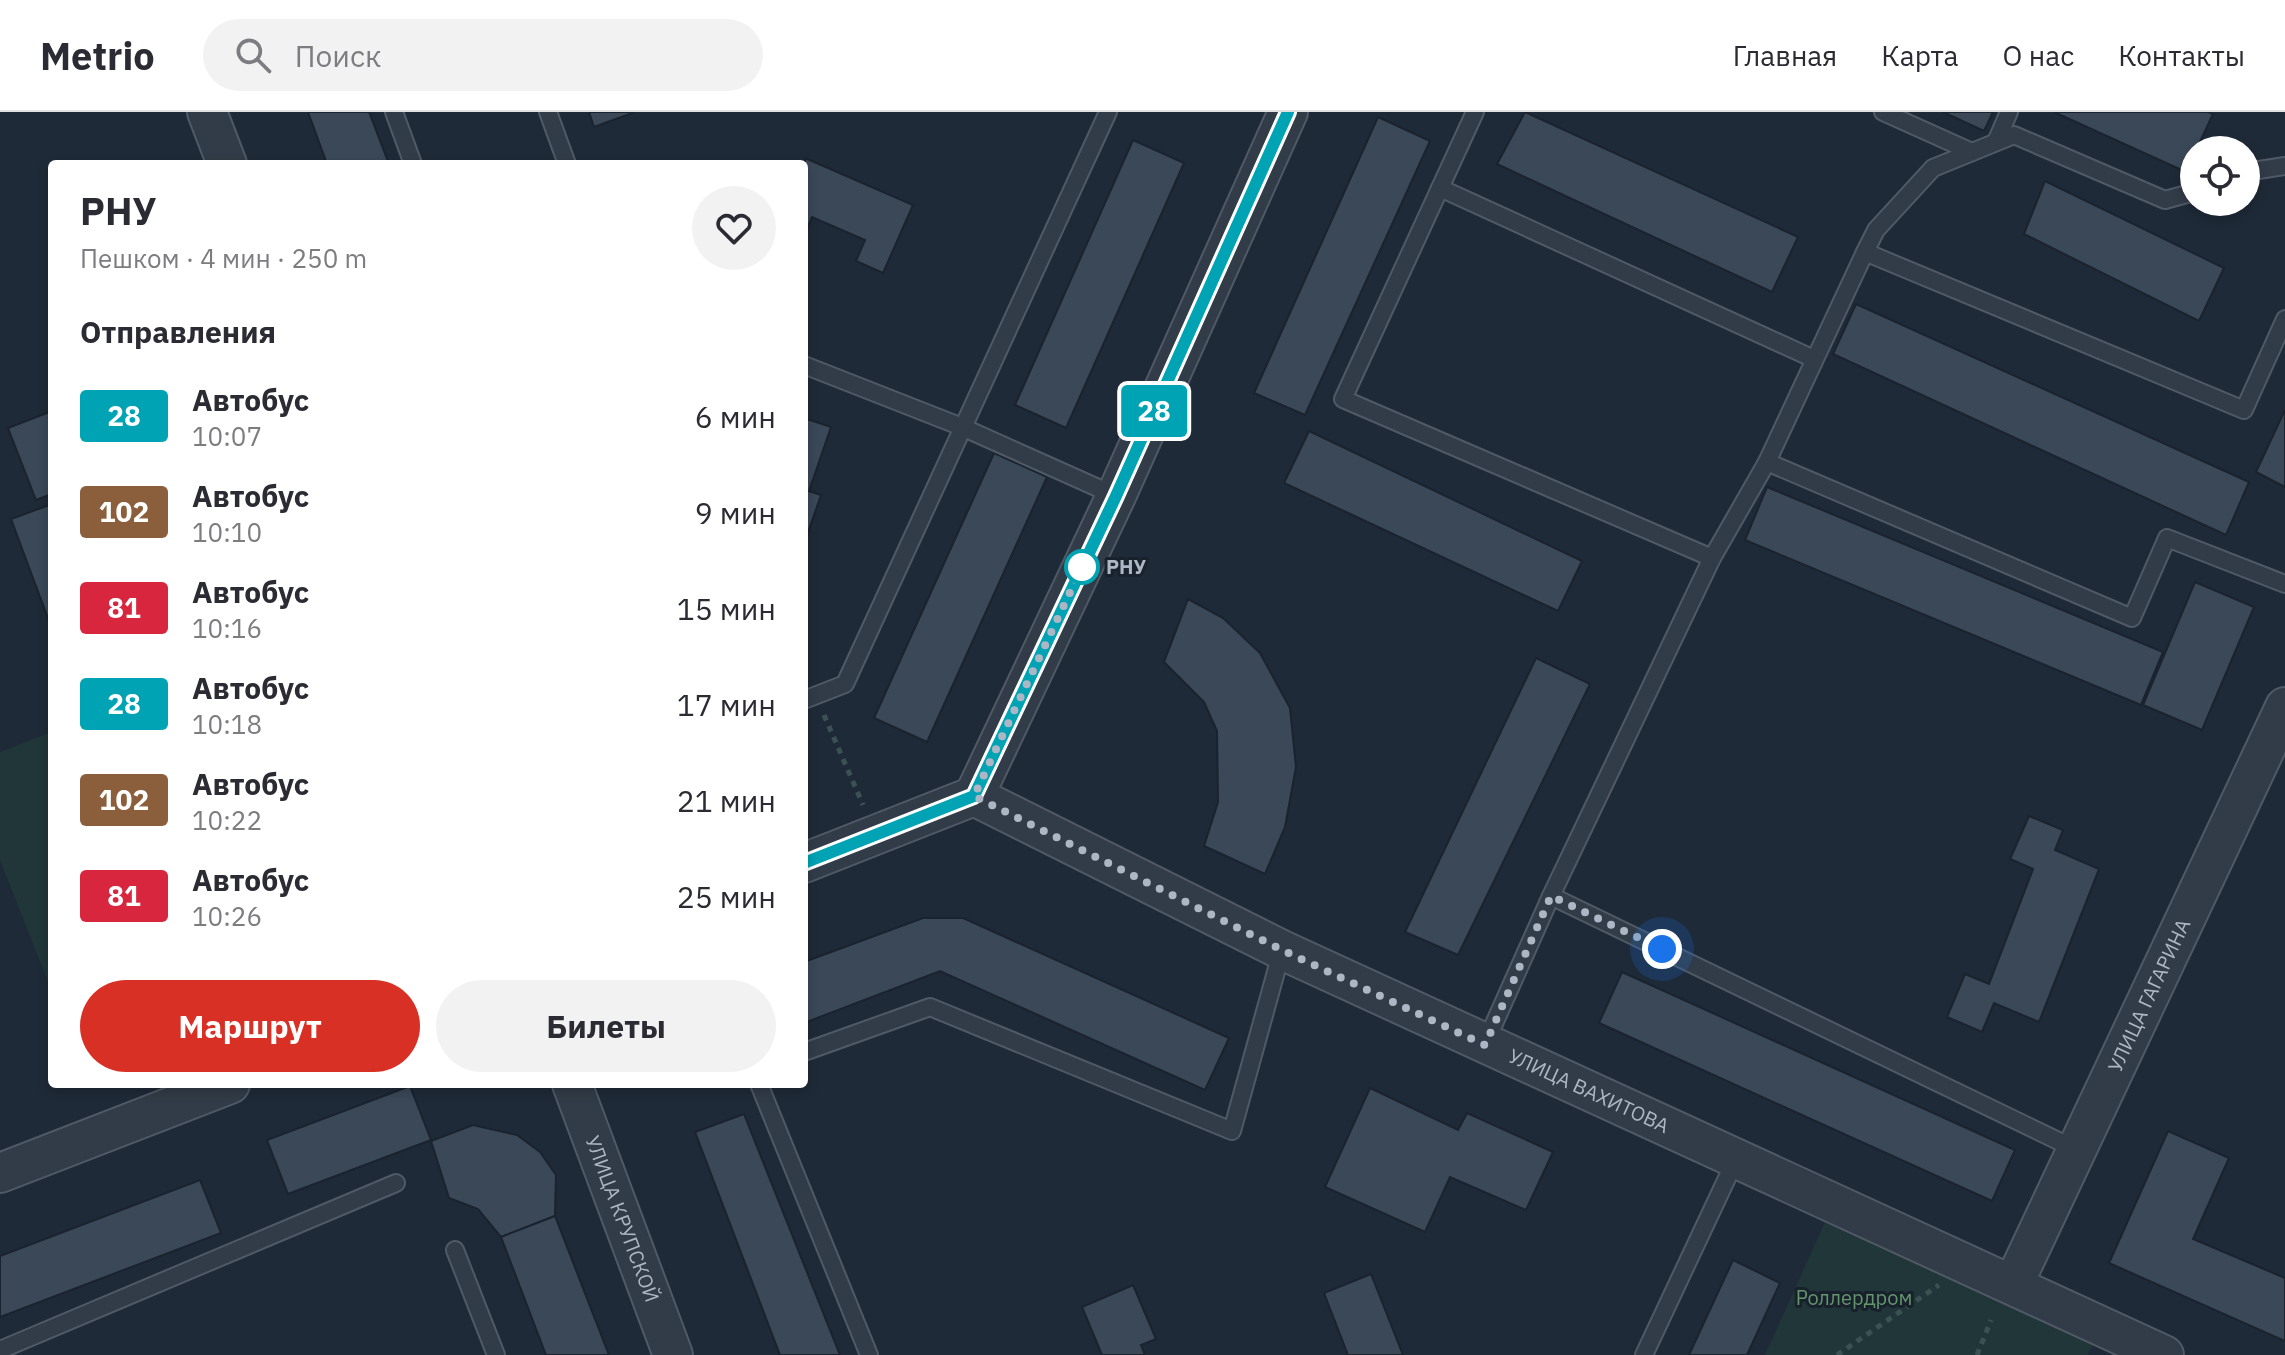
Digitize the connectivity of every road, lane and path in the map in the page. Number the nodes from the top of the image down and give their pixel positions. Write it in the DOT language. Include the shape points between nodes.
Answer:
graph roads {
  1 [pos="207,112"];
  2 [pos="394,112"];
  3 [pos="548,112"];
  4 [pos="1108,112"];
  5 [pos="1288,112"];
  6 [pos="1883,112"];
  7 [pos="2009,112"];
  8 [pos="1470,114"];
  9 [pos="1996,142"];
  10 [pos="1972,152"];
  11 [pos="225,160"];
  12 [pos="412,160"];
  13 [pos="566,160"];
  14 [pos="2285,166"];
  15 [pos="2260,170"];
  16 [pos="1440,188"];
  17 [pos="2180,196"];
  18 [pos="1865,252"];
  19 [pos="2285,319"];
  20 [pos="1814,359"];
  21 [pos="808,367"];
  22 [pos="962,427"];
  23 [pos="1767,462"];
  24 [pos="1116,496"];
  25 [pos="1712,558"];
  26 [pos="2285,584"];
  27 [pos="810,698"];
  28 [pos="2285,707"];
  29 [pos="974,796"];
  30 [pos="876,835"];
  31 [pos="808,861"];
  32 [pos="1551,896"];
  33 [pos="1282,950"];
  34 [pos="1485,1045"];
  35 [pos="808,1051"];
  36 [pos="220,1088"];
  37 [pos="573,1088"];
  38 [pos="761,1088"];
  39 [pos="2079,1151"];
  40 [pos="1737,1157"];
  41 [pos="0,1173"];
  42 [pos="396,1183"];
  43 [pos="455,1250"];
  44 [pos="1961,1261"];
  45 [pos="2013,1285"];
  46 [pos="1991,1320"];
  47 [pos="0,1350"];
  48 [pos="496,1355"];
  49 [pos="673,1355"];
  50 [pos="869,1355"];
  51 [pos="1644,1355"];
  52 [pos="1837,1355"];
  53 [pos="1977,1355"];
  54 [pos="2164,1355"];
  1 -- 11 [label="street"];
  2 -- 12 [label="lane"];
  3 -- 13 [label="lane"];
  4 -- 22 [label="lane"];
  5 -- 24 [label="street"];
  6 -- 10 [label="lane"];
  7 -- 9 [label="lane"];
  8 -- 16 [label="lane"];
  9 -- 10 [label="lane"];
  9 -- 17 [label="lane" via="2014,135 2165,200"];
  10 -- 18 [label="lane" via="1933,168 1876,230"];
  14 -- 15 [label="lane"];
  16 -- 20 [label="lane"];
  16 -- 25 [label="lane" via="1343,399"];
  18 -- 19 [label="lane" via="2244,410"];
  18 -- 20 [label="lane"];
  20 -- 23 [label="lane"];
  21 -- 22 [label="lane"];
  22 -- 24 [label="lane"];
  22 -- 27 [label="lane" via="845,684"];
  23 -- 25 [label="lane"];
  23 -- 26 [label="lane" via="2132,618 2167,538"];
  24 -- 29 [label="street"];
  25 -- 32 [label="lane"];
  27 -- 30 [label="path"];
  28 -- 39 [label="street, УЛИЦА ГАГАРИНА"];
  29 -- 30 [label="street"];
  29 -- 33 [label="street, УЛИЦА ВАХИТОВА"];
  30 -- 31 [label="street"];
  32 -- 34 [label="lane"];
  32 -- 39 [label="lane"];
  33 -- 34 [label="street, УЛИЦА ВАХИТОВА"];
  33 -- 35 [label="lane" via="1232,1131 930,1007"];
  34 -- 40 [label="street, УЛИЦА ВАХИТОВА"];
  36 -- 41 [label="street"];
  37 -- 49 [label="street, УЛИЦА КРУПСКОЙ"];
  38 -- 50 [label="lane"];
  39 -- 45 [label="street, УЛИЦА ГАГАРИНА"];
  40 -- 44 [label="street, УЛИЦА ВАХИТОВА"];
  40 -- 51 [label="lane"];
  42 -- 47 [label="lane"];
  43 -- 48 [label="lane"];
  44 -- 45 [label="street, УЛИЦА ВАХИТОВА"];
  44 -- 52 [label="path" via="1950,1278"];
  45 -- 54 [label="street, УЛИЦА ВАХИТОВА"];
  46 -- 53 [label="path"];
}
